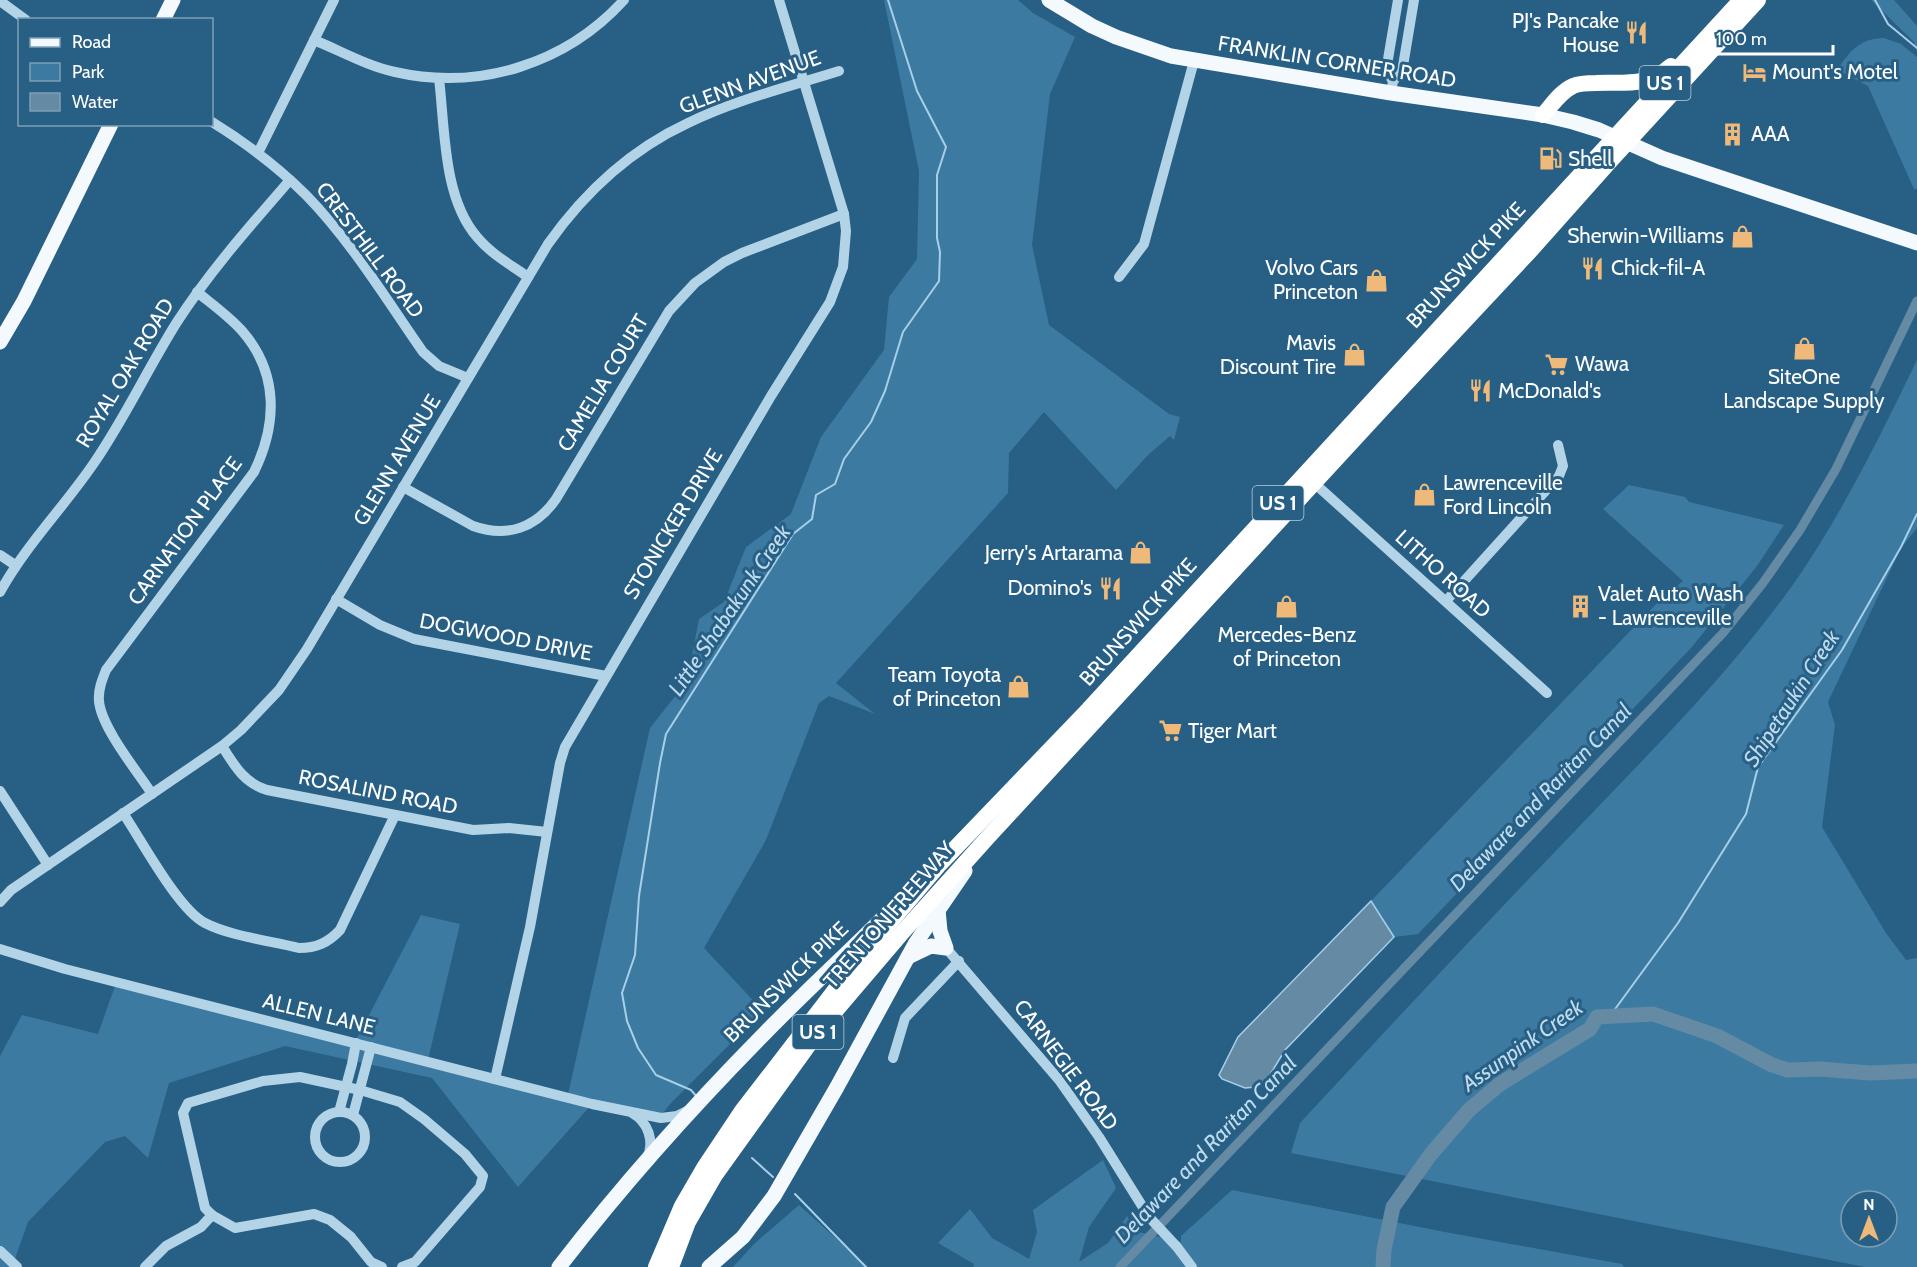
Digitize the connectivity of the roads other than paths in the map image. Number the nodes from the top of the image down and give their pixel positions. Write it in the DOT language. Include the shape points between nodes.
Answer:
graph roads {
  1 [pos="173,0"];
  2 [pos="334,0"];
  3 [pos="624,0"];
  4 [pos="779,0"];
  5 [pos="1049,0"];
  6 [pos="1741,0"];
  7 [pos="1758,0"];
  8 [pos="0,1"];
  9 [pos="1397,4"];
  10 [pos="1413,5"];
  11 [pos="23,18"];
  12 [pos="164,18"];
  13 [pos="1714,27"];
  14 [pos="315,39"];
  15 [pos="1391,42"];
  16 [pos="1407,44"];
  17 [pos="1194,61"];
  18 [pos="839,71"];
  19 [pos="439,78"];
  20 [pos="805,82"];
  21 [pos="1392,87"];
  22 [pos="1543,115"];
  23 [pos="213,123"];
  24 [pos="110,126"];
  25 [pos="1620,140"];
  26 [pos="258,153"];
  27 [pos="290,180"];
  28 [pos="844,214"];
  29 [pos="1917,243"];
  30 [pos="528,277"];
  31 [pos="1119,277"];
  32 [pos="197,292"];
  33 [pos="0,342"];
  34 [pos="468,378"];
  35 [pos="1558,445"];
  36 [pos="1313,482"];
  37 [pos="403,487"];
  38 [pos="0,555"];
  39 [pos="15,565"];
  40 [pos="0,592"];
  41 [pos="336,599"];
  42 [pos="1446,601"];
  43 [pos="606,676"];
  44 [pos="1547,693"];
  45 [pos="222,746"];
  46 [pos="0,791"];
  47 [pos="152,794"];
  48 [pos="123,813"];
  49 [pos="395,815"];
  50 [pos="547,832"];
  51 [pos="989,836"];
  52 [pos="48,864"];
  53 [pos="938,866"];
  54 [pos="0,902"];
  55 [pos="938,910"];
  56 [pos="946,948"];
  57 [pos="0,949"];
  58 [pos="908,957"];
  59 [pos="959,962"];
  60 [pos="356,1043"];
  61 [pos="371,1047"];
  62 [pos="893,1058"];
  63 [pos="495,1079"];
  64 [pos="345,1086"];
  65 [pos="360,1090"];
  66 [pos="694,1107"];
  67 [pos="629,1111"];
  68 [pos="339,1112"];
  69 [pos="353,1115"];
  70 [pos="645,1162"];
  71 [pos="212,1215"];
  72 [pos="0,1251"];
  73 [pos="17,1267"];
  74 [pos="145,1267"];
  75 [pos="382,1267"];
  76 [pos="402,1267"];
  77 [pos="559,1267"];
  78 [pos="656,1267"];
  79 [pos="671,1267"];
  80 [pos="709,1267"];
  81 [pos="1192,1267"];
  1 -- 12 [label="main road"];
  2 -- 14 [label="street"];
  3 -- 19 [label="street" via="586,34 548,57 498,73"];
  4 -- 20 [label="street, STONICKER DRIVE"];
  5 -- 17 [label="main road, FRANKLIN CORNER ROAD" via="1116,37"];
  6 -- 13 [label="highway, BRUNSWICK PIKE / US 1"];
  7 -- 25 [label="highway, BRUNSWICK PIKE / US 1"];
  8 -- 11 [label="street"];
  9 -- 10 [label="street"];
  9 -- 15 [label="street"];
  10 -- 16 [label="street"];
  13 -- 22 [label="highway" via="1656,77 1641,82 1576,85 1561,94"];
  13 -- 25 [label="highway, BRUNSWICK PIKE / US 1"];
  14 -- 19 [label="street" via="378,67"];
  14 -- 26 [label="street"];
  15 -- 16 [label="street"];
  15 -- 21 [label="street" via="1386,71"];
  16 -- 21 [label="street" via="1402,72"];
  17 -- 21 [label="main road, FRANKLIN CORNER ROAD"];
  17 -- 31 [label="street" via="1143,244"];
  18 -- 20 [label="street, GLENN AVENUE"];
  19 -- 30 [label="street" via="451,183 460,213 489,249"];
  20 -- 28 [label="street, STONICKER DRIVE"];
  20 -- 30 [label="street, GLENN AVENUE" via="708,113 640,150 581,202"];
  21 -- 22 [label="main road, FRANKLIN CORNER ROAD"];
  22 -- 25 [label="main road, FRANKLIN CORNER ROAD" via="1599,130"];
  23 -- 26 [label="street, CRESTHILL ROAD"];
  24 -- 33 [label="main road"];
  25 -- 29 [label="main road, FRANKLIN CORNER ROAD" via="1747,188"];
  25 -- 36 [label="highway, BRUNSWICK PIKE / US 1" via="1530,251"];
  25 -- 53 [label="highway, BRUNSWICK PIKE / US 1"];
  26 -- 27 [label="street, CRESTHILL ROAD"];
  27 -- 32 [label="street, ROYAL OAK ROAD"];
  27 -- 34 [label="street, CRESTHILL ROAD" via="340,235 423,352 439,366"];
  28 -- 37 [label="street, CAMELIA COURT" via="742,253 695,283 669,311 556,499 530,524 506,532 484,530"];
  28 -- 43 [label="street, STONICKER DRIVE" via="843,267 830,302"];
  30 -- 34 [label="street, GLENN AVENUE"];
  32 -- 39 [label="street, ROYAL OAK ROAD" via="93,465"];
  32 -- 47 [label="street, CARNATION PLACE" via="234,322 260,357 268,381 271,420 254,472 102,680 99,700 104,721"];
  34 -- 37 [label="street, GLENN AVENUE"];
  35 -- 42 [label="street" via="1563,466 1559,476"];
  36 -- 42 [label="street, LITHO ROAD"];
  36 -- 51 [label="highway, BRUNSWICK PIKE / US 1"];
  37 -- 41 [label="street, GLENN AVENUE"];
  38 -- 39 [label="street"];
  39 -- 40 [label="street, ROYAL OAK ROAD"];
  41 -- 43 [label="street, DOGWOOD DRIVE" via="380,625 414,639"];
  41 -- 45 [label="street, GLENN AVENUE" via="279,690"];
  42 -- 44 [label="street, LITHO ROAD"];
  43 -- 50 [label="street, STONICKER DRIVE" via="565,747"];
  45 -- 47 [label="street, GLENN AVENUE"];
  45 -- 49 [label="street, ROSALIND ROAD" via="243,777 258,788"];
  46 -- 52 [label="street"];
  47 -- 48 [label="street, GLENN AVENUE"];
  48 -- 49 [label="street" via="184,905 203,922 299,948 325,943 340,930"];
  48 -- 52 [label="street, GLENN AVENUE"];
  49 -- 50 [label="street, ROSALIND ROAD" via="473,830"];
  50 -- 63 [label="street, STONICKER DRIVE"];
  51 -- 55 [label="main road, BRUNSWICK PIKE"];
  51 -- 79 [label="highway, TRENTON FREEWAY / US 1" via="820,1029 715,1175 688,1222"];
  52 -- 54 [label="street, GLENN AVENUE"];
  53 -- 66 [label="main road, BRUNSWICK PIKE"];
  53 -- 78 [label="highway, TRENTON FREEWAY / US 1" via="859,959 742,1111 682,1206"];
  55 -- 56 [label="main road"];
  55 -- 58 [label="main road, BRUNSWICK PIKE"];
  56 -- 58 [label="main road" via="931,946"];
  56 -- 59 [label="street, CARNEGIE ROAD"];
  57 -- 60 [label="street, ALLEN LANE"];
  58 -- 80 [label="main road, BRUNSWICK PIKE" via="774,1196 743,1237"];
  59 -- 62 [label="street" via="905,1018"];
  59 -- 81 [label="street, CARNEGIE ROAD" via="1071,1096 1149,1217"];
  60 -- 61 [label="street, ALLEN LANE"];
  60 -- 64 [label="street"];
  61 -- 63 [label="street, ALLEN LANE"];
  61 -- 65 [label="street"];
  63 -- 67 [label="street, ALLEN LANE"];
  64 -- 65 [label="street"];
  64 -- 68 [label="street"];
  64 -- 71 [label="street" via="300,1077 263,1082 188,1103 183,1113 186,1128 205,1208"];
  65 -- 69 [label="street"];
  65 -- 76 [label="street" via="400,1102 465,1154 483,1176 480,1187 415,1262"];
  66 -- 67 [label="street, ALLEN LANE" via="667,1118"];
  66 -- 70 [label="main road, BRUNSWICK PIKE"];
  67 -- 70 [label="street" via="648,1129 650,1146"];
  68 -- 69 [label="street"];
  68 -- 69 [label="street" via="322,1119 315,1133 323,1156 338,1163 354,1159 365,1146 364,1128"];
  70 -- 77 [label="main road, BRUNSWICK PIKE"];
  71 -- 74 [label="street" via="201,1227 166,1246"];
  71 -- 75 [label="street" via="235,1228 314,1215 330,1220 351,1237 371,1262"];
  72 -- 73 [label="street"];
}
